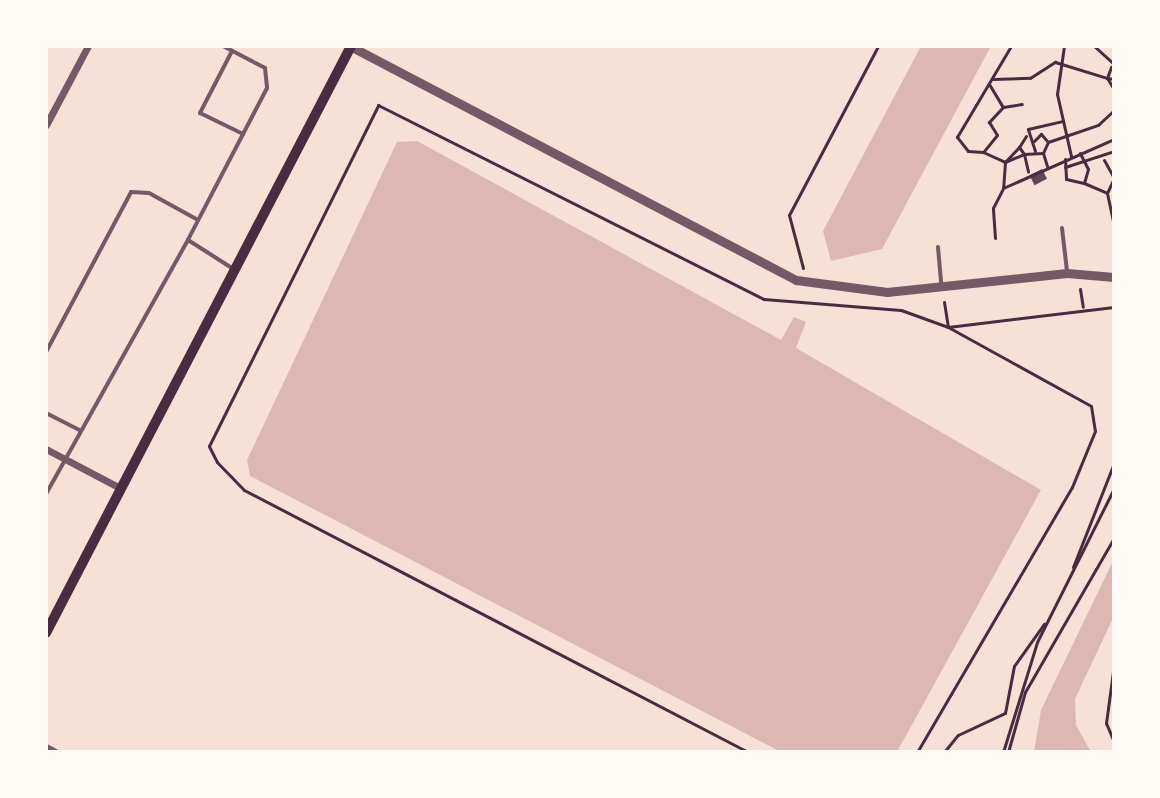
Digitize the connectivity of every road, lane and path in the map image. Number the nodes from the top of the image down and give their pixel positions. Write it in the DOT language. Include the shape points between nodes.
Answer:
graph roads {
  1 [pos="88,46"];
  2 [pos="223,46"];
  3 [pos="351,46"];
  4 [pos="878,46"];
  5 [pos="1011,46"];
  6 [pos="1064,46"];
  7 [pos="1094,46"];
  8 [pos="232,51"];
  9 [pos="1097,54"];
  10 [pos="1092,56"];
  11 [pos="1061,63"];
  12 [pos="1111,64"];
  13 [pos="1114,76"];
  14 [pos="1107,78"];
  15 [pos="993,79"];
  16 [pos="989,84"];
  17 [pos="1114,89"];
  18 [pos="1022,104"];
  19 [pos="1003,107"];
  20 [pos="1114,110"];
  21 [pos="1062,121"];
  22 [pos="46,125"];
  23 [pos="1036,125"];
  24 [pos="243,134"];
  25 [pos="1041,134"];
  26 [pos="1065,134"];
  27 [pos="1027,136"];
  28 [pos="1114,139"];
  29 [pos="1034,141"];
  30 [pos="1048,142"];
  31 [pos="1019,147"];
  32 [pos="1091,148"];
  33 [pos="1035,151"];
  34 [pos="1114,151"];
  35 [pos="983,152"];
  36 [pos="1043,153"];
  37 [pos="1080,153"];
  38 [pos="1024,154"];
  39 [pos="1071,156"];
  40 [pos="1065,159"];
  41 [pos="1095,160"];
  42 [pos="1104,160"];
  43 [pos="1083,161"];
  44 [pos="1005,162"];
  45 [pos="1047,166"];
  46 [pos="1065,167"];
  47 [pos="1028,173"];
  48 [pos="1114,178"];
  49 [pos="1084,183"];
  50 [pos="1113,187"];
  51 [pos="1003,188"];
  52 [pos="1107,193"];
  53 [pos="198,220"];
  54 [pos="1114,225"];
  55 [pos="1062,228"];
  56 [pos="995,238"];
  57 [pos="188,240"];
  58 [pos="938,247"];
  59 [pos="803,268"];
  60 [pos="238,271"];
  61 [pos="1067,273"];
  62 [pos="1114,277"];
  63 [pos="942,288"];
  64 [pos="1080,289"];
  65 [pos="944,302"];
  66 [pos="1083,307"];
  67 [pos="1114,307"];
  68 [pos="948,327"];
  69 [pos="46,352"];
  70 [pos="46,413"];
  71 [pos="80,430"];
  72 [pos="46,449"];
  73 [pos="65,459"];
  74 [pos="1114,463"];
  75 [pos="49,482"];
  76 [pos="120,488"];
  77 [pos="1114,488"];
  78 [pos="46,494"];
  79 [pos="1114,538"];
  80 [pos="1072,571"];
  81 [pos="1049,617"];
  82 [pos="46,633"];
  83 [pos="1114,664"];
  84 [pos="1114,742"];
  85 [pos="46,747"];
  86 [pos="55,752"];
  87 [pos="748,752"];
  88 [pos="917,752"];
  89 [pos="944,752"];
  90 [pos="1003,752"];
  91 [pos="1008,752"];
  1 -- 22 [label="street"];
  2 -- 8 [label="lane"];
  3 -- 60 [label="main road"];
  3 -- 63 [label="street" via="796,280 852,290"];
  4 -- 59 [label="path" via="789,215"];
  5 -- 15 [label="path"];
  6 -- 11 [label="path"];
  7 -- 9 [label="path"];
  8 -- 24 [label="lane" via="265,68 267,88"];
  8 -- 24 [label="lane" via="200,113"];
  9 -- 10 [label="path"];
  9 -- 12 [label="path"];
  11 -- 14 [label="path"];
  11 -- 15 [label="path" via="1012,83"];
  11 -- 21 [label="path"];
  12 -- 13 [label="path"];
  12 -- 14 [label="path"];
  13 -- 14 [label="path"];
  14 -- 17 [label="path"];
  15 -- 16 [label="path"];
  16 -- 19 [label="path"];
  16 -- 35 [label="path" via="957,137 968,151"];
  18 -- 19 [label="path"];
  19 -- 35 [label="path" via="989,122 997,135"];
  20 -- 26 [label="path" via="1098,125"];
  21 -- 23 [label="path"];
  21 -- 26 [label="path"];
  23 -- 25 [label="path"];
  23 -- 27 [label="path"];
  24 -- 53 [label="lane"];
  25 -- 29 [label="path"];
  25 -- 30 [label="path"];
  26 -- 30 [label="path"];
  26 -- 39 [label="path"];
  27 -- 29 [label="path"];
  27 -- 31 [label="path"];
  28 -- 32 [label="path"];
  29 -- 33 [label="path"];
  30 -- 36 [label="path"];
  31 -- 38 [label="path"];
  31 -- 44 [label="path" via="1011,147"];
  32 -- 37 [label="path"];
  32 -- 41 [label="path"];
  33 -- 36 [label="path"];
  33 -- 38 [label="path"];
  34 -- 42 [label="path"];
  35 -- 44 [label="path"];
  36 -- 45 [label="path"];
  37 -- 39 [label="path"];
  37 -- 43 [label="path"];
  38 -- 44 [label="path"];
  38 -- 47 [label="path"];
  39 -- 40 [label="path"];
  40 -- 45 [label="path"];
  40 -- 46 [label="path"];
  41 -- 42 [label="path"];
  41 -- 43 [label="path"];
  42 -- 48 [label="path"];
  43 -- 46 [label="path"];
  43 -- 49 [label="path"];
  44 -- 51 [label="path"];
  45 -- 47 [label="path"];
  46 -- 49 [label="path" via="1066,179"];
  47 -- 51 [label="path"];
  48 -- 50 [label="path"];
  49 -- 52 [label="path"];
  50 -- 52 [label="path"];
  51 -- 56 [label="path" via="993,208"];
  52 -- 54 [label="path"];
  53 -- 57 [label="lane"];
  53 -- 69 [label="lane" via="149,193 131,192"];
  55 -- 61 [label="lane"];
  57 -- 60 [label="lane"];
  57 -- 71 [label="lane"];
  58 -- 63 [label="lane"];
  60 -- 76 [label="main road"];
  61 -- 62 [label="street"];
  61 -- 63 [label="street"];
  64 -- 66 [label="path"];
  65 -- 68 [label="path"];
  66 -- 67 [label="path"];
  66 -- 68 [label="path"];
  68 -- 87 [label="path" via="901,310 764,299 378,105 209,446 244,490"];
  68 -- 88 [label="path" via="1091,406 1097,419 1072,487"];
  70 -- 71 [label="lane"];
  71 -- 73 [label="lane"];
  72 -- 73 [label="street"];
  73 -- 75 [label="lane"];
  73 -- 76 [label="street"];
  74 -- 80 [label="path"];
  75 -- 78 [label="lane"];
  76 -- 82 [label="main road"];
  77 -- 80 [label="path"];
  79 -- 91 [label="path" via="1025,692"];
  80 -- 81 [label="path"];
  81 -- 89 [label="path" via="1017,659 1005,713 958,735"];
  81 -- 90 [label="path"];
  83 -- 84 [label="path" via="1106,723"];
  85 -- 86 [label="street"];
}
